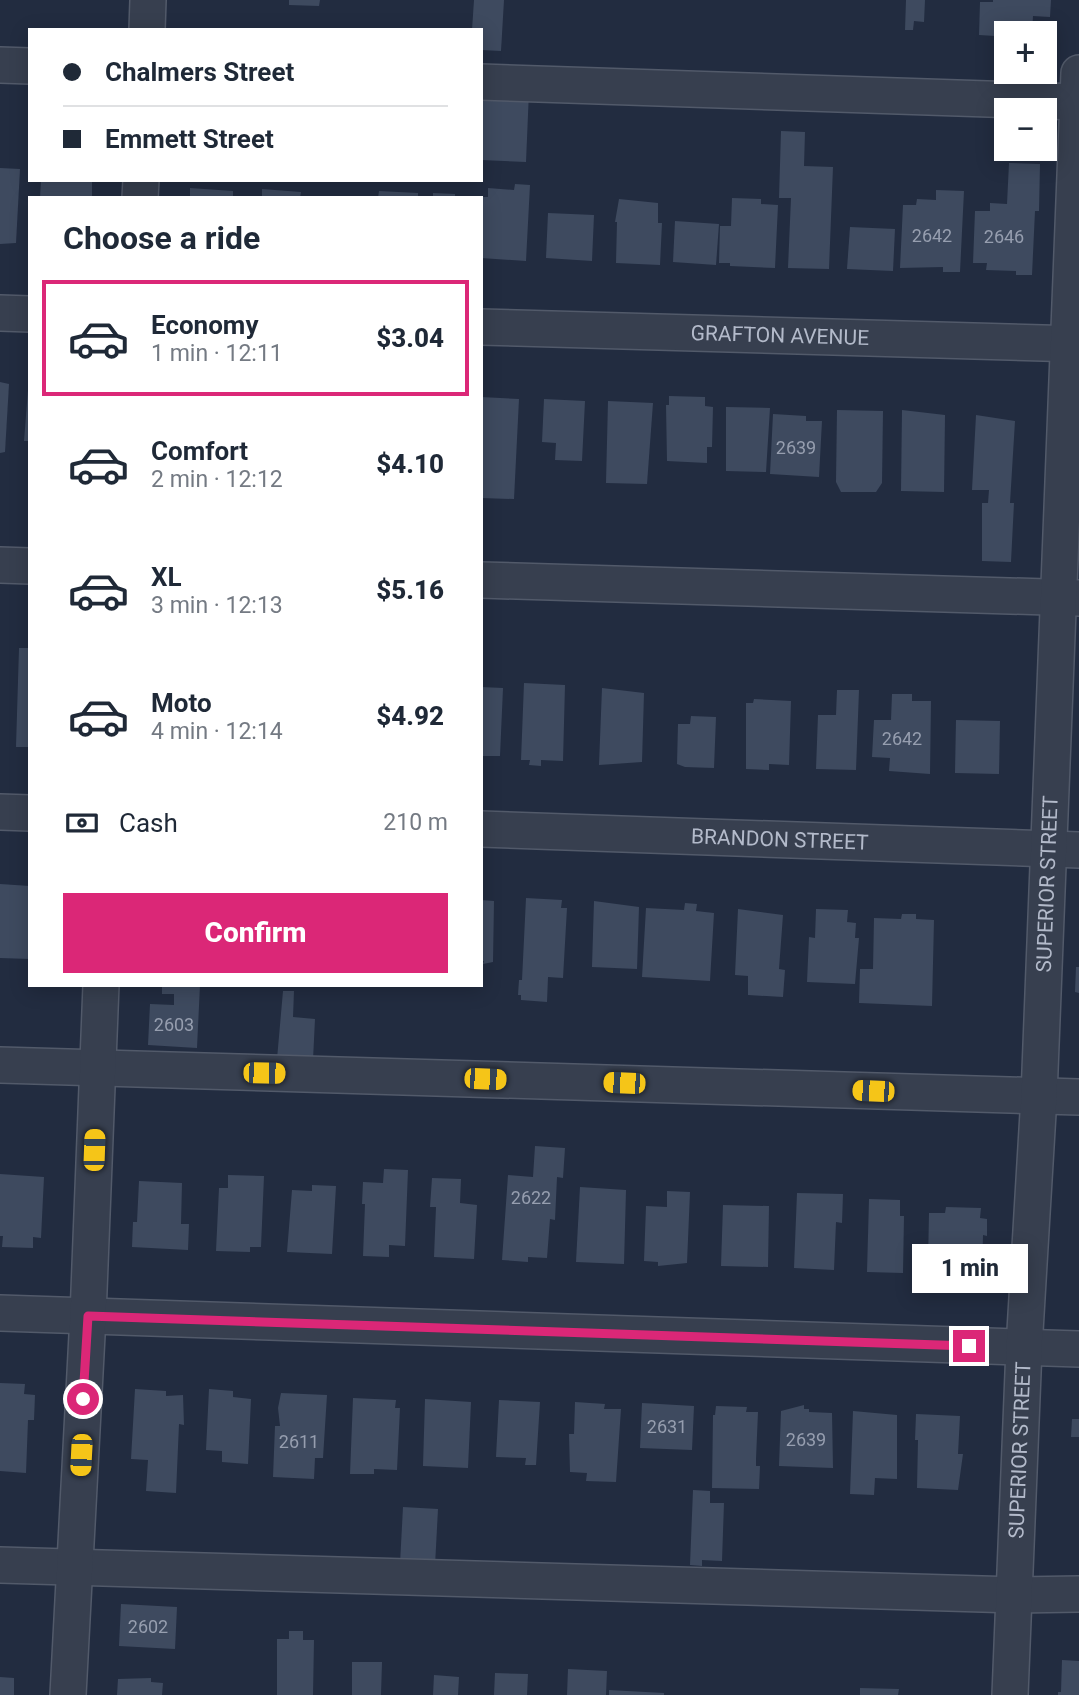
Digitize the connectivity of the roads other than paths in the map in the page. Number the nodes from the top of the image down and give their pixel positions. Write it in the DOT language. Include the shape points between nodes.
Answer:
graph roads {
  1 [pos="148,0"];
  2 [pos="146,28"];
  3 [pos="0,65"];
  4 [pos="28,66"];
  5 [pos="483,82"];
  6 [pos="1079,92"];
  7 [pos="0,313"];
  8 [pos="28,314"];
  9 [pos="483,327"];
  10 [pos="1074,344"];
  11 [pos="0,565"];
  12 [pos="28,566"];
  13 [pos="483,580"];
  14 [pos="1070,597"];
  15 [pos="0,812"];
  16 [pos="28,813"];
  17 [pos="483,829"];
  18 [pos="1064,849"];
  19 [pos="101,987"];
  20 [pos="0,1065"];
  21 [pos="97,1068"];
  22 [pos="1039,1096"];
  23 [pos="1079,1097"];
  24 [pos="0,1313"];
  25 [pos="88,1316"];
  26 [pos="1024,1348"];
  27 [pos="1079,1349"];
  28 [pos="0,1565"];
  29 [pos="75,1567"];
  30 [pos="1079,1594"];
  31 [pos="1016,1595"];
  32 [pos="68,1695"];
  33 [pos="1010,1695"];
  1 -- 2 [label="street"];
  3 -- 4 [label="street"];
  5 -- 6 [label="street"];
  6 -- 10 [label="street, SUPERIOR STREET"];
  7 -- 8 [label="street"];
  9 -- 10 [label="street, GRAFTON AVENUE"];
  10 -- 14 [label="street, SUPERIOR STREET"];
  11 -- 12 [label="street"];
  13 -- 14 [label="street"];
  14 -- 18 [label="street, SUPERIOR STREET"];
  15 -- 16 [label="street"];
  17 -- 18 [label="street, BRANDON STREET"];
  18 -- 22 [label="street, SUPERIOR STREET"];
  19 -- 21 [label="street"];
  20 -- 21 [label="street"];
  21 -- 22 [label="street"];
  21 -- 25 [label="street"];
  22 -- 23 [label="street"];
  22 -- 26 [label="street, SUPERIOR STREET"];
  24 -- 25 [label="street"];
  25 -- 26 [label="street"];
  25 -- 29 [label="street"];
  26 -- 27 [label="street"];
  26 -- 31 [label="street, SUPERIOR STREET"];
  28 -- 29 [label="street"];
  29 -- 31 [label="street"];
  29 -- 32 [label="street"];
  30 -- 31 [label="street"];
  31 -- 33 [label="street, SUPERIOR STREET"];
}
